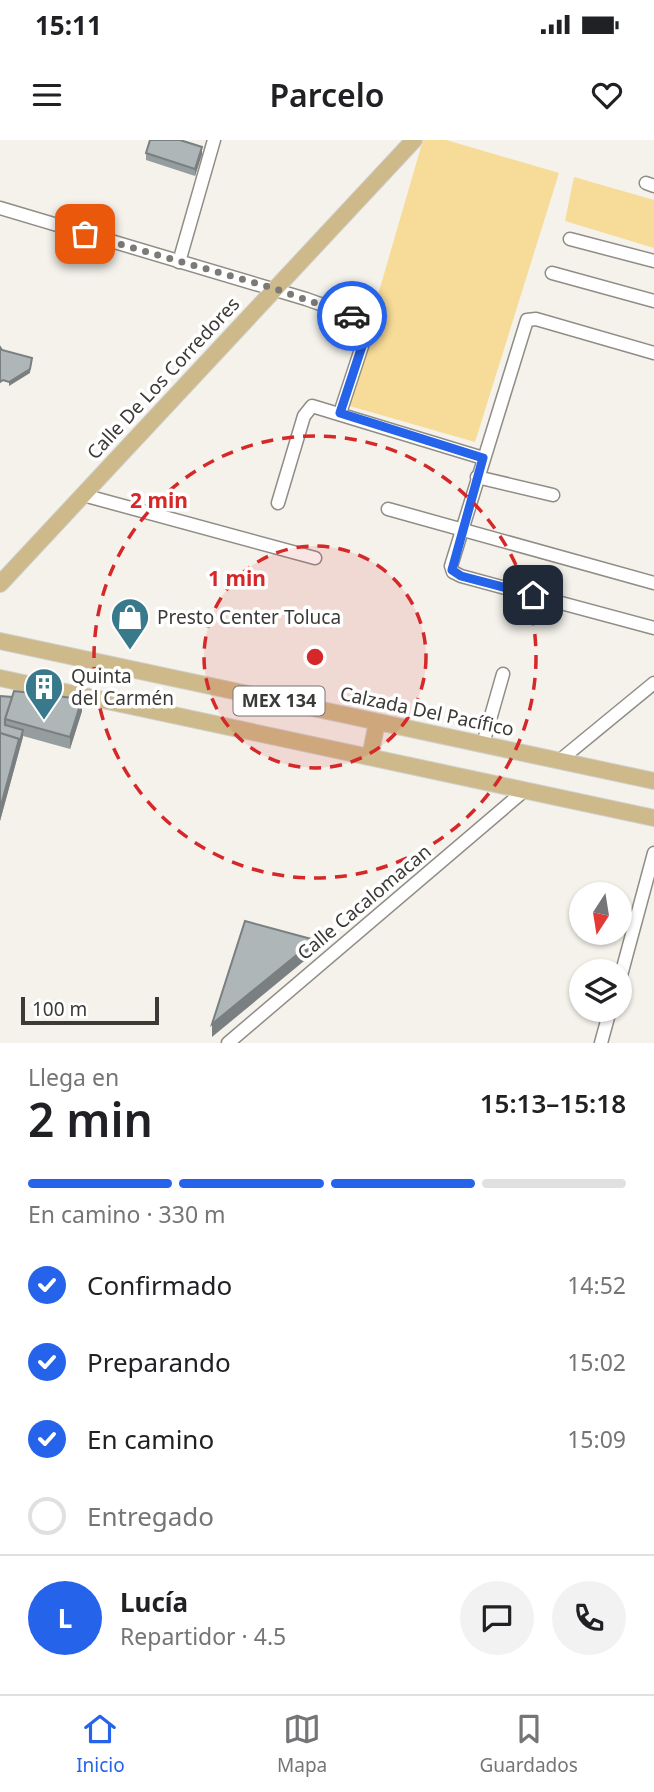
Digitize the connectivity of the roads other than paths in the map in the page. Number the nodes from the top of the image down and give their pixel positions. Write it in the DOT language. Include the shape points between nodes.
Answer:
graph roads {
  1 [pos="214,140"];
  2 [pos="414,140"];
  3 [pos="0,208"];
  4 [pos="569,239"];
  5 [pos="654,261"];
  6 [pos="179,262"];
  7 [pos="552,273"];
  8 [pos="276,289"];
  9 [pos="654,301"];
  10 [pos="654,353"];
  11 [pos="340,413"];
  12 [pos="483,458"];
  13 [pos="477,477"];
  14 [pos="83,495"];
  15 [pos="553,495"];
  16 [pos="278,503"];
  17 [pos="388,509"];
  18 [pos="460,530"];
  19 [pos="315,558"];
  20 [pos="654,583"];
  21 [pos="0,584"];
  22 [pos="654,628"];
  23 [pos="0,641"];
  24 [pos="503,674"];
  25 [pos="0,678"];
  26 [pos="654,683"];
  27 [pos="377,722"];
  28 [pos="483,744"];
  29 [pos="370,757"];
  30 [pos="559,761"];
  31 [pos="654,781"];
  32 [pos="525,790"];
  33 [pos="654,818"];
  34 [pos="654,853"];
  35 [pos="625,959"];
  36 [pos="607,1022"];
  37 [pos="228,1043"];
  38 [pos="601,1043"];
  1 -- 6 [label="street"];
  2 -- 8 [label="main road, Calle De Los Corredores"];
  3 -- 6 [label="street"];
  4 -- 5 [label="street"];
  6 -- 8 [label="street"];
  7 -- 9 [label="street"];
  8 -- 11 [label="street" via="351,315 365,327"];
  8 -- 14 [label="main road, Calle De Los Corredores"];
  10 -- 12 [label="street" via="527,320"];
  11 -- 12 [label="street"];
  11 -- 16 [label="street" via="314,406 307,409"];
  12 -- 13 [label="street"];
  13 -- 15 [label="street"];
  13 -- 18 [label="street"];
  14 -- 19 [label="street"];
  14 -- 21 [label="main road, Calle De Los Corredores"];
  17 -- 18 [label="street"];
  18 -- 20 [label="street"];
  18 -- 22 [label="street" via="453,572"];
  23 -- 27 [label="main road, Calzada Del Pacífico / MEX 134"];
  24 -- 28 [label="street"];
  25 -- 29 [label="main road, MEX 134"];
  26 -- 30 [label="street"];
  27 -- 28 [label="main road, Calzada Del Pacífico / MEX 134"];
  27 -- 29 [label="main road"];
  28 -- 30 [label="main road, Calzada Del Pacífico / MEX 134"];
  29 -- 32 [label="main road, MEX 134"];
  30 -- 31 [label="main road, MEX 134"];
  32 -- 33 [label="main road, MEX 134"];
  32 -- 37 [label="street, Calle Cacalomacan"];
  34 -- 35 [label="street"];
  36 -- 38 [label="street"];
}
